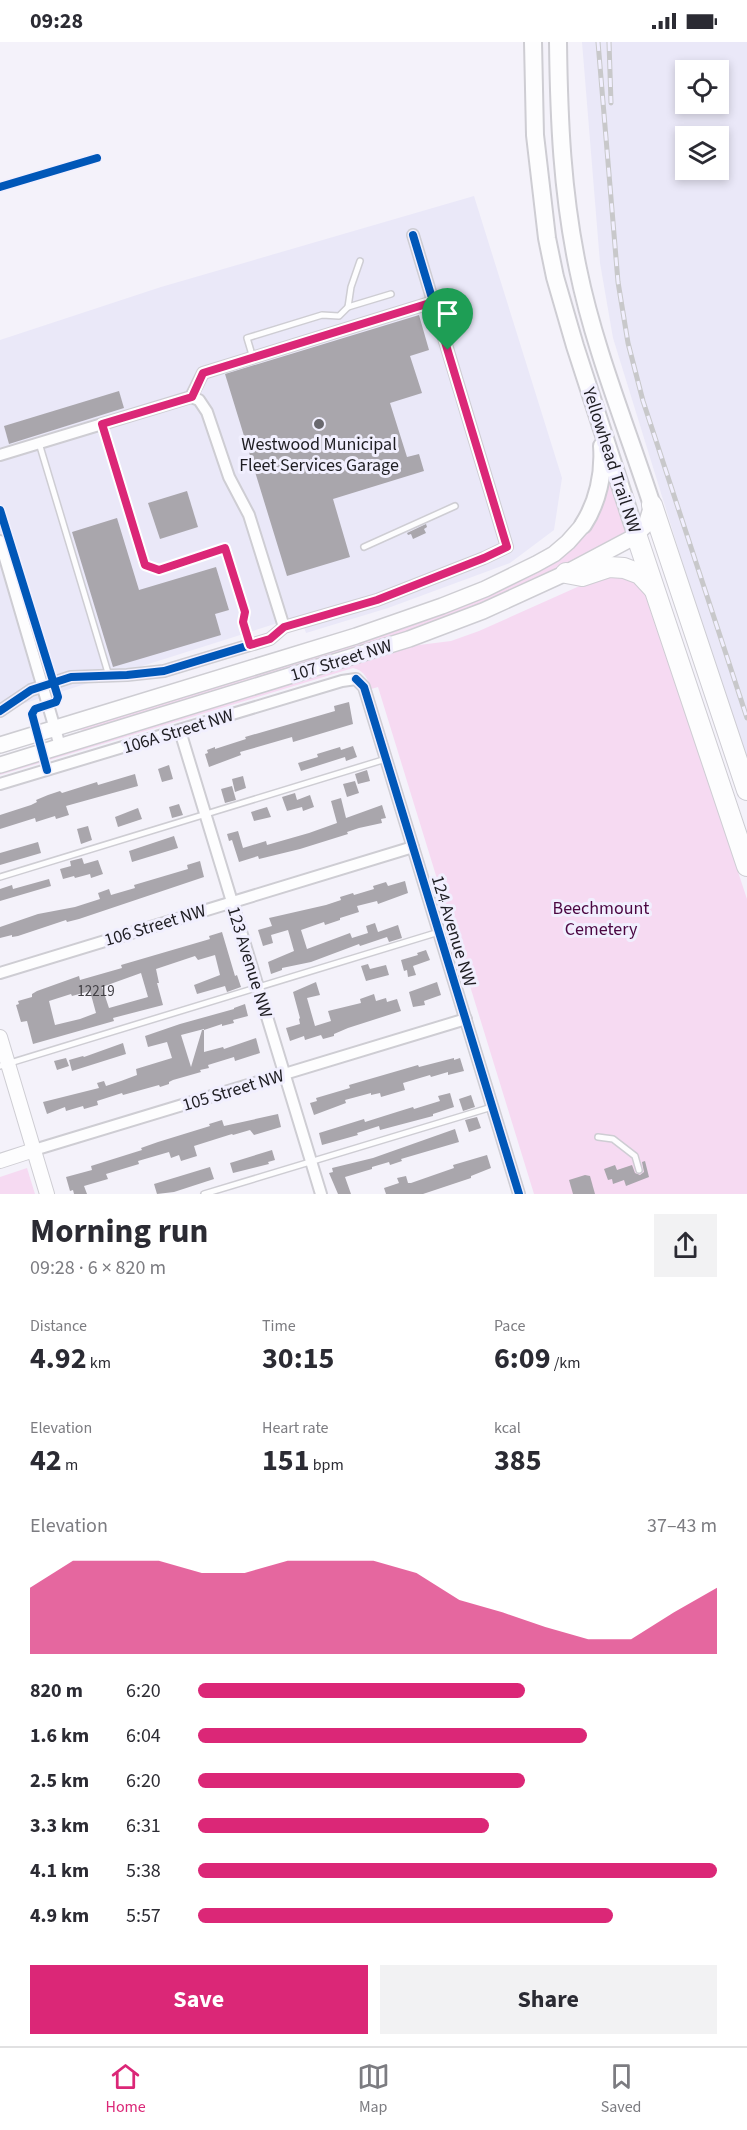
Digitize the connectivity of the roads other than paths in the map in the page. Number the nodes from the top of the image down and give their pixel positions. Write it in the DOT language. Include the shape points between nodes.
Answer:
graph roads {
  1 [pos="533,42"];
  2 [pos="558,42"];
  3 [pos="413,235"];
  4 [pos="360,261"];
  5 [pos="391,294"];
  6 [pos="433,302"];
  7 [pos="348,306"];
  8 [pos="253,358"];
  9 [pos="192,397"];
  10 [pos="596,413"];
  11 [pos="102,424"];
  12 [pos="39,443"];
  13 [pos="0,455"];
  14 [pos="652,505"];
  15 [pos="455,506"];
  16 [pos="583,525"];
  17 [pos="636,534"];
  18 [pos="0,541"];
  19 [pos="364,547"];
  20 [pos="566,573"];
  21 [pos="657,596"];
  22 [pos="284,627"];
  23 [pos="250,645"];
  24 [pos="109,676"];
  25 [pos="356,679"];
  26 [pos="44,686"];
  27 [pos="0,711"];
  28 [pos="56,729"];
  29 [pos="180,731"];
  30 [pos="0,745"];
  31 [pos="60,746"];
  32 [pos="386,759"];
  33 [pos="0,765"];
  34 [pos="0,784"];
  35 [pos="747,790"];
  36 [pos="205,814"];
  37 [pos="413,847"];
  38 [pos="747,866"];
  39 [pos="0,877"];
  40 [pos="232,901"];
  41 [pos="439,932"];
  42 [pos="0,973"];
  43 [pos="258,987"];
  44 [pos="466,1019"];
  45 [pos="0,1037"];
  46 [pos="4,1065"];
  47 [pos="285,1074"];
  48 [pos="492,1107"];
  49 [pos="598,1137"];
  50 [pos="34,1150"];
  51 [pos="0,1161"];
  52 [pos="311,1161"];
  53 [pos="639,1170"];
  54 [pos="47,1194"];
  55 [pos="204,1194"];
  56 [pos="321,1194"];
  57 [pos="518,1194"];
  1 -- 10 [label="highway, Yellowhead Trail NW" via="535,135 547,238 564,312"];
  2 -- 14 [label="highway, Yellowhead Trail NW" via="562,169 578,272"];
  3 -- 6 [label="street"];
  4 -- 7 [label="lane"];
  5 -- 7 [label="lane"];
  6 -- 8 [label="street"];
  6 -- 22 [label="street" via="507,547 377,600"];
  7 -- 8 [label="lane" via="339,316 322,315 247,338"];
  8 -- 9 [label="street" via="203,373"];
  9 -- 11 [label="street"];
  9 -- 22 [label="street" via="207,412 229,477 249,515"];
  10 -- 16 [label="highway" via="603,467 595,501"];
  10 -- 17 [label="highway, Yellowhead Trail NW"];
  11 -- 12 [label="street"];
  11 -- 23 [label="lane" via="145,565 159,570 225,548 245,612 243,622"];
  12 -- 13 [label="street"];
  12 -- 24 [label="lane"];
  14 -- 17 [label="main road, 107 Street NW" via="646,525"];
  14 -- 35 [label="highway, Yellowhead Trail NW"];
  15 -- 19 [label="lane"];
  16 -- 28 [label="main road, 107 Street NW" via="554,554 485,590 356,636"];
  17 -- 20 [label="main road, 107 Street NW"];
  17 -- 21 [label="highway, Yellowhead Trail NW"];
  18 -- 26 [label="street"];
  20 -- 21 [label="highway" via="582,576 602,568 632,570 646,579"];
  20 -- 31 [label="main road, 107 Street NW" via="421,635"];
  21 -- 38 [label="highway, Yellowhead Trail NW"];
  22 -- 23 [label="street" via="270,639"];
  23 -- 24 [label="street" via="164,671"];
  24 -- 26 [label="street" via="71,677"];
  25 -- 29 [label="street, 106A Street NW"];
  25 -- 32 [label="street, 124 Avenue NW" via="364,687"];
  26 -- 27 [label="street"];
  26 -- 28 [label="street"];
  28 -- 30 [label="main road, 107 Street NW"];
  28 -- 31 [label="street"];
  29 -- 34 [label="street, 106A Street NW"];
  29 -- 36 [label="street, 123 Avenue NW"];
  31 -- 33 [label="main road, 107 Street NW"];
  32 -- 36 [label="lane"];
  32 -- 37 [label="street, 124 Avenue NW"];
  36 -- 39 [label="lane"];
  36 -- 40 [label="street, 123 Avenue NW"];
  37 -- 40 [label="street, 106 Street NW"];
  37 -- 41 [label="street, 124 Avenue NW"];
  40 -- 42 [label="street, 106 Street NW"];
  40 -- 43 [label="street, 123 Avenue NW"];
  41 -- 43 [label="lane"];
  41 -- 44 [label="street, 124 Avenue NW"];
  43 -- 46 [label="lane"];
  43 -- 47 [label="street, 123 Avenue NW"];
  44 -- 47 [label="street, 105 Street NW"];
  44 -- 48 [label="street, 124 Avenue NW"];
  45 -- 46 [label="street"];
  46 -- 50 [label="street"];
  47 -- 50 [label="street, 105 Street NW"];
  47 -- 52 [label="street, 123 Avenue NW"];
  48 -- 52 [label="lane"];
  48 -- 57 [label="street, 124 Avenue NW"];
  49 -- 53 [label="lane" via="613,1139 635,1156"];
  50 -- 51 [label="street, 105 Street NW"];
  50 -- 54 [label="street"];
  52 -- 55 [label="lane"];
  52 -- 56 [label="street, 123 Avenue NW"];
}
